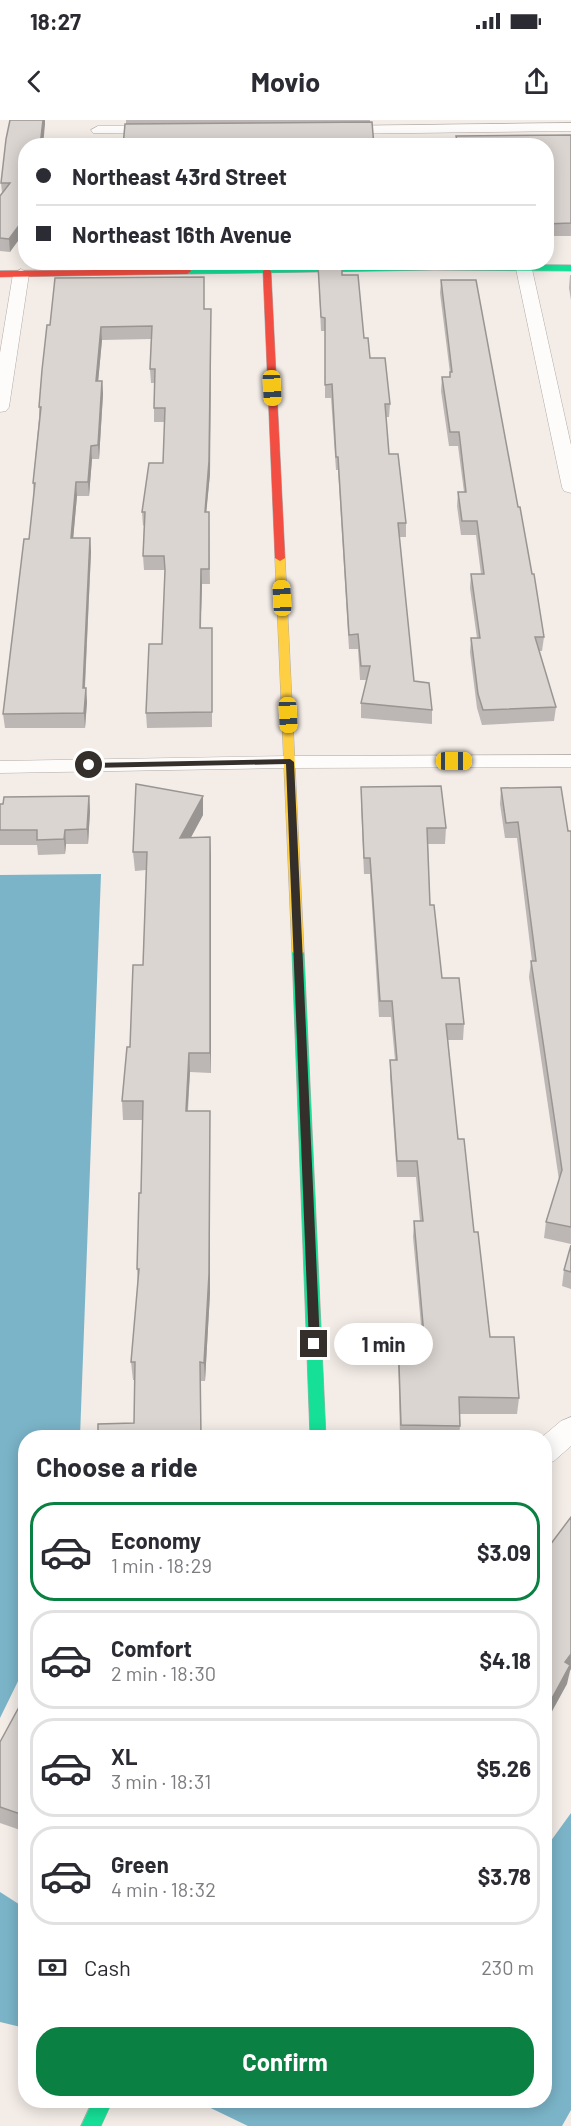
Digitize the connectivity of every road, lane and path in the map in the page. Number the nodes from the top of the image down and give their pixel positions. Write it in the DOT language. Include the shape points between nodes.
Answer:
graph roads {
  1 [pos="447,120"];
  2 [pos="560,120"];
  3 [pos="571,126"];
  4 [pos="170,130"];
  5 [pos="325,130"];
  6 [pos="409,130"];
  7 [pos="98,132"];
  8 [pos="410,138"];
  9 [pos="554,268"];
  10 [pos="571,268"];
  11 [pos="64,270"];
  12 [pos="206,270"];
  13 [pos="295,270"];
  14 [pos="524,270"];
  15 [pos="267,271"];
  16 [pos="0,274"];
  17 [pos="21,274"];
  18 [pos="0,407"];
  19 [pos="571,487"];
  20 [pos="571,761"];
  21 [pos="290,762"];
  22 [pos="0,767"];
  23 [pos="571,1429"];
  24 [pos="318,1430"];
  25 [pos="552,1446"];
  26 [pos="100,2108"];
  27 [pos="91,2126"];
  1 -- 6 [label="street"];
  2 -- 3 [label="street"];
  3 -- 6 [label="street"];
  4 -- 7 [label="street"];
  5 -- 6 [label="street"];
  6 -- 8 [label="street"];
  9 -- 10 [label="street"];
  11 -- 17 [label="street"];
  12 -- 15 [label="street"];
  13 -- 15 [label="street"];
  14 -- 19 [label="street"];
  15 -- 21 [label="street"];
  16 -- 17 [label="street"];
  17 -- 18 [label="street"];
  20 -- 21 [label="street"];
  21 -- 22 [label="street"];
  21 -- 24 [label="street"];
  23 -- 25 [label="street"];
  26 -- 27 [label="street"];
}
